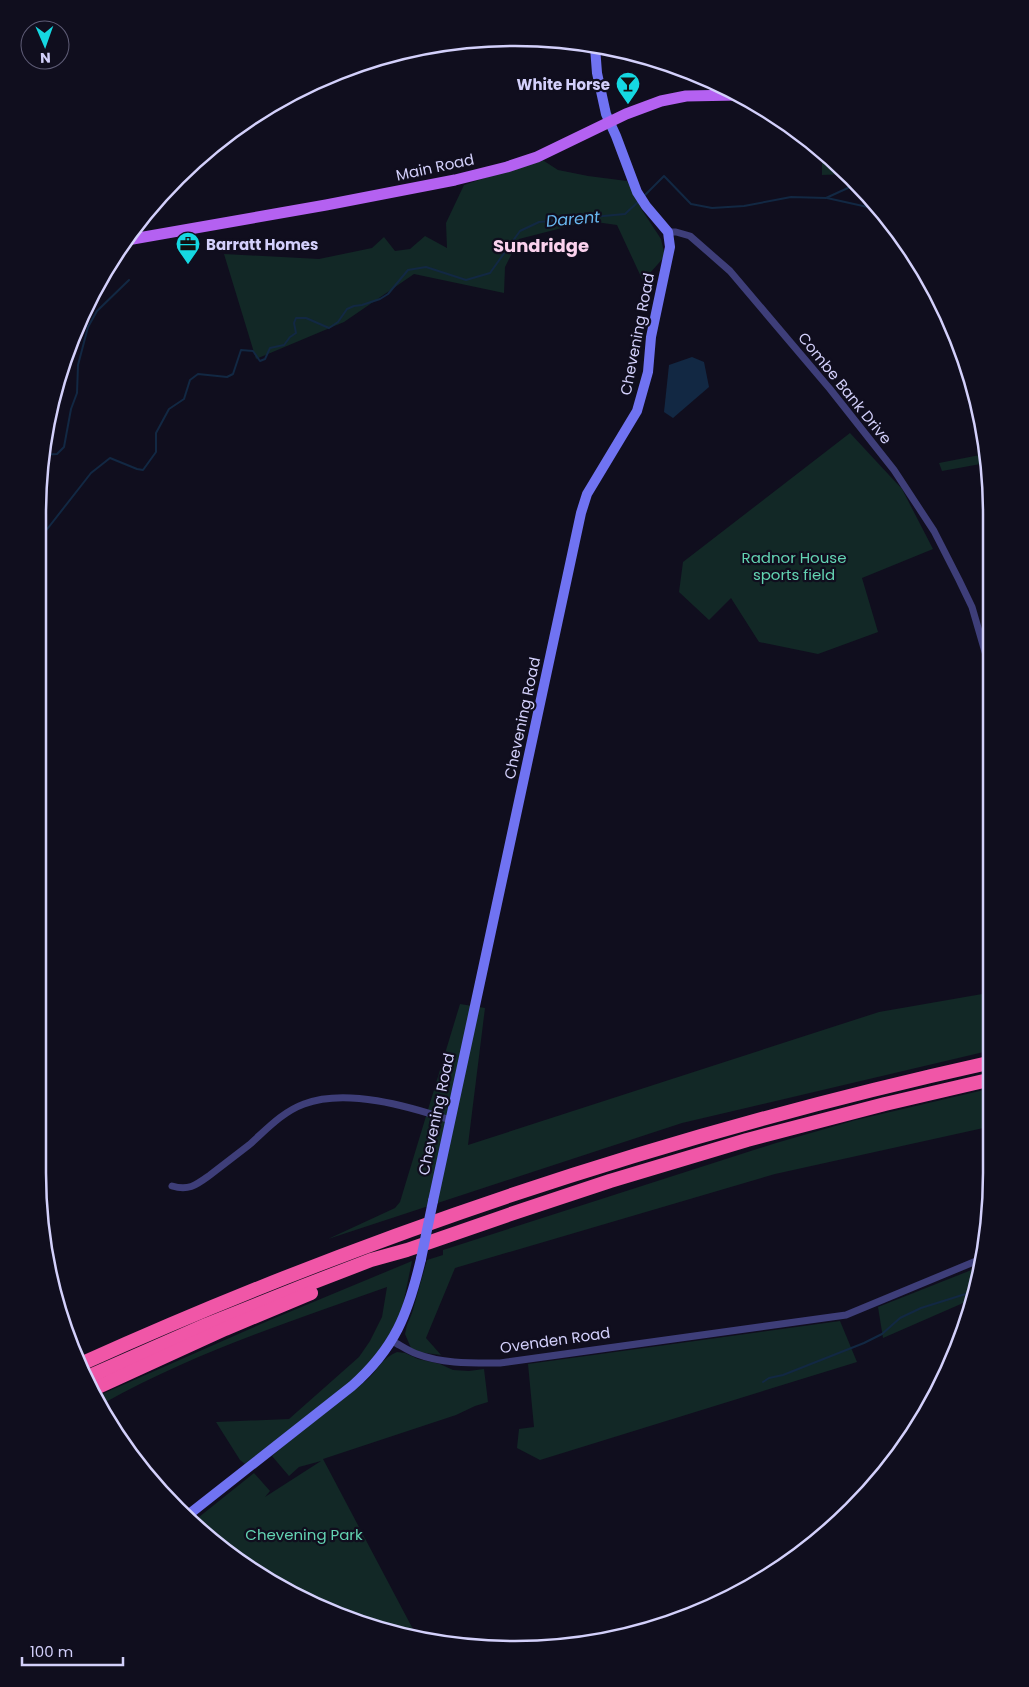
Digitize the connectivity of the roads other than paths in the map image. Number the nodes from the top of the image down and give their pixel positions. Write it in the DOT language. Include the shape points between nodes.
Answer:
graph roads {
  1 [pos="595,53"];
  2 [pos="722,95"];
  3 [pos="610,122"];
  4 [pos="668,232"];
  5 [pos="136,238"];
  6 [pos="983,644"];
  7 [pos="983,1064"];
  8 [pos="983,1081"];
  9 [pos="450,1120"];
  10 [pos="172,1186"];
  11 [pos="407,1250"];
  12 [pos="974,1262"];
  13 [pos="152,1332"];
  14 [pos="392,1341"];
  15 [pos="82,1353"];
  16 [pos="86,1361"];
  17 [pos="93,1375"];
  18 [pos="99,1387"];
  19 [pos="192,1512"];
  1 -- 3 [label="main road" via="596,73"];
  2 -- 3 [label="main road, Main Road" via="674,98"];
  3 -- 4 [label="main road" via="637,192"];
  3 -- 5 [label="main road, Main Road" via="537,157 464,178"];
  4 -- 6 [label="street, Combe Bank Drive" via="690,236 730,271 830,388 894,470 934,531 972,607"];
  4 -- 9 [label="main road, Chevening Road" via="670,247 651,338 648,372 637,411 587,494 581,513"];
  7 -- 13 [label="highway" via="778,1114 586,1170 387,1238"];
  8 -- 11 [label="highway" via="712,1150 508,1214"];
  9 -- 10 [label="street" via="384,1103 326,1098 285,1114 198,1183 189,1188"];
  9 -- 14 [label="main road, Chevening Road, bridge" via="421,1259 406,1310"];
  11 -- 17 [label="highway" via="292,1290"];
  11 -- 18 [label="highway"];
  12 -- 14 [label="street, Ovenden Road" via="846,1315 500,1363 435,1359 416,1354"];
  13 -- 15 [label="highway"];
  13 -- 16 [label="highway"];
  14 -- 19 [label="main road" via="352,1386"];
}
